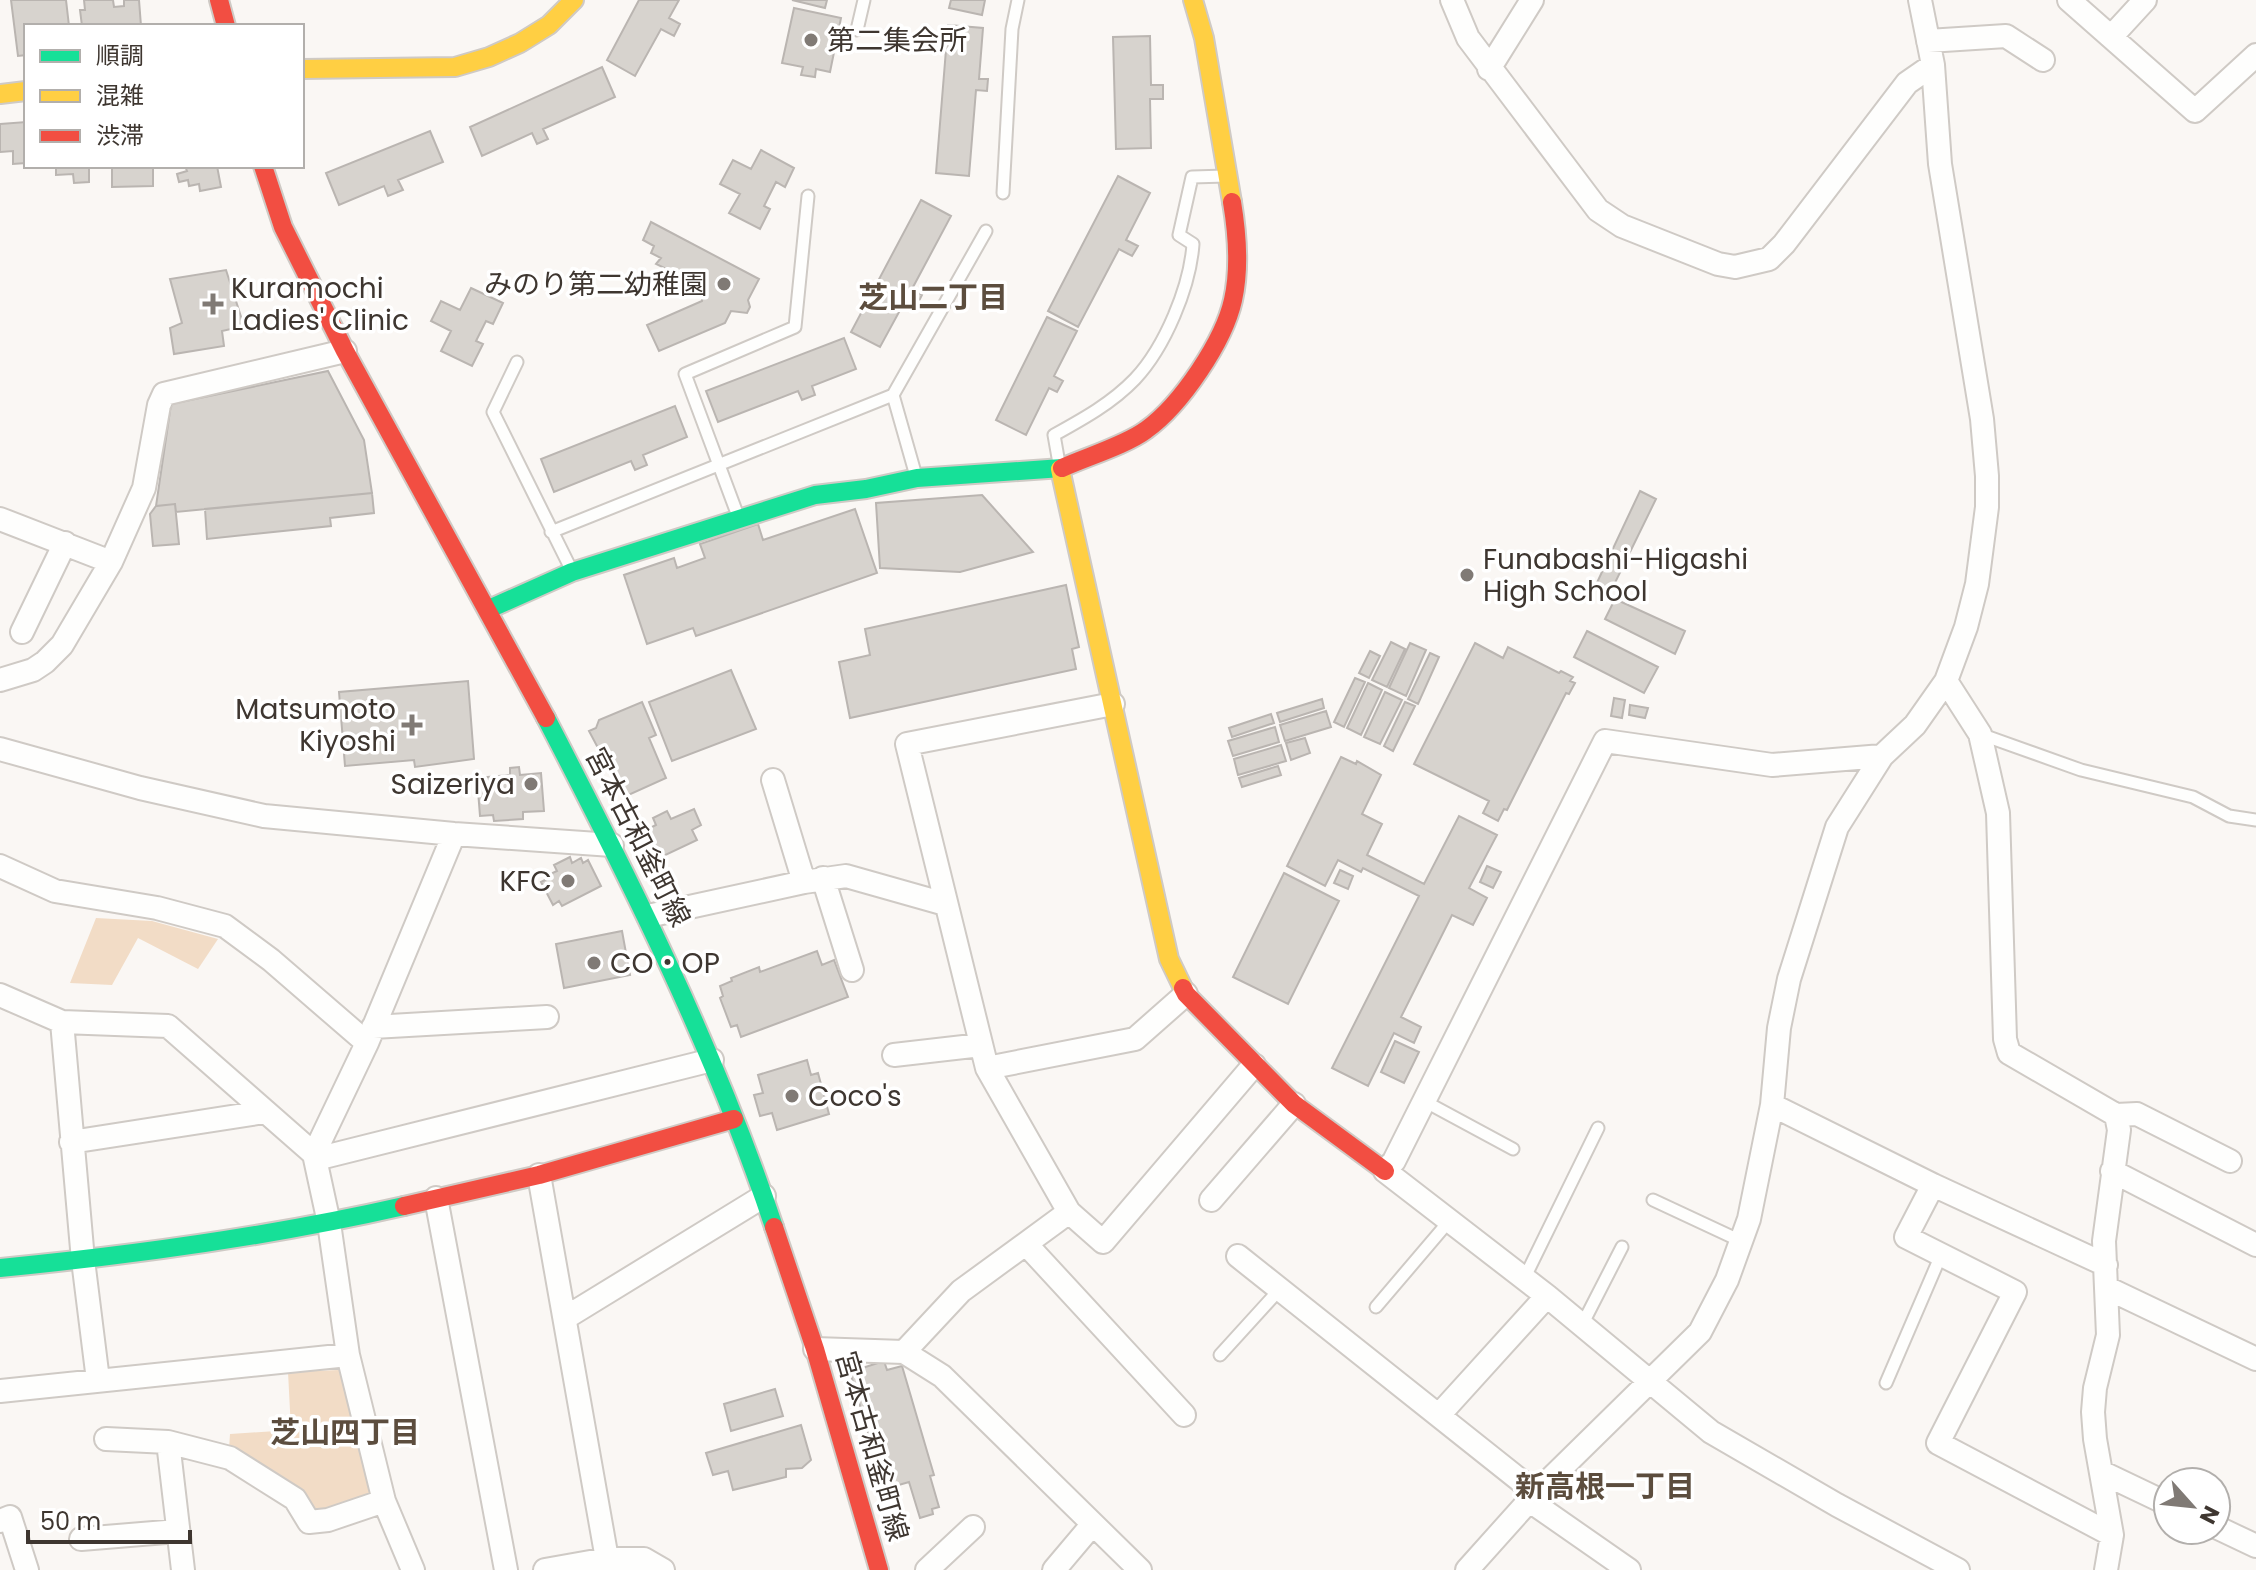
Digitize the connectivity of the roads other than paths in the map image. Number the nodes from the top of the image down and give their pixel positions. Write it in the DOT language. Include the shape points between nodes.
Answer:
graph roads {
  1 [pos="219,0"];
  2 [pos="574,0"];
  3 [pos="864,0"];
  4 [pos="1018,0"];
  5 [pos="1193,0"];
  6 [pos="1452,0"];
  7 [pos="1532,0"];
  8 [pos="1920,0"];
  9 [pos="2069,0"];
  10 [pos="2145,0"];
  11 [pos="225,24"];
  12 [pos="857,30"];
  13 [pos="2111,37"];
  14 [pos="1928,41"];
  15 [pos="2256,55"];
  16 [pos="2043,60"];
  17 [pos="1933,65"];
  18 [pos="304,69"];
  19 [pos="1489,69"];
  20 [pos="24,91"];
  21 [pos="0,94"];
  22 [pos="264,168"];
  23 [pos="1226,176"];
  24 [pos="1003,193"];
  25 [pos="808,196"];
  26 [pos="986,231"];
  27 [pos="345,351"];
  28 [pos="517,362"];
  29 [pos="893,395"];
  30 [pos="720,465"];
  31 [pos="1060,469"];
  32 [pos="917,478"];
  33 [pos="0,519"];
  34 [pos="739,519"];
  35 [pos="551,532"];
  36 [pos="65,543"];
  37 [pos="111,562"];
  38 [pos="572,572"];
  39 [pos="489,609"];
  40 [pos="22,632"];
  41 [pos="0,680"];
  42 [pos="1946,681"];
  43 [pos="1113,704"];
  44 [pos="1980,734"];
  45 [pos="0,749"];
  46 [pos="1882,756"];
  47 [pos="773,780"];
  48 [pos="2256,820"];
  49 [pos="454,834"];
  50 [pos="612,845"];
  51 [pos="0,866"];
  52 [pos="814,880"];
  53 [pos="945,904"];
  54 [pos="648,916"];
  55 [pos="852,970"];
  56 [pos="1186,994"];
  57 [pos="0,995"];
  58 [pos="547,1017"];
  59 [pos="62,1022"];
  60 [pos="370,1035"];
  61 [pos="981,1045"];
  62 [pos="894,1055"];
  63 [pos="712,1060"];
  64 [pos="1254,1065"];
  65 [pos="987,1068"];
  66 [pos="1424,1101"];
  67 [pos="1294,1104"];
  68 [pos="1772,1105"];
  69 [pos="264,1112"];
  70 [pos="2116,1115"];
  71 [pos="734,1119"];
  72 [pos="1598,1128"];
  73 [pos="71,1142"];
  74 [pos="1513,1149"];
  75 [pos="315,1156"];
  76 [pos="2230,1161"];
  77 [pos="1385,1171"];
  78 [pos="2112,1171"];
  79 [pos="539,1175"];
  80 [pos="1933,1185"];
  81 [pos="764,1196"];
  82 [pos="436,1198"];
  83 [pos="1211,1200"];
  84 [pos="1653,1200"];
  85 [pos="1069,1212"];
  86 [pos="1450,1220"];
  87 [pos="329,1223"];
  88 [pos="1743,1242"];
  89 [pos="1026,1244"];
  90 [pos="2256,1245"];
  91 [pos="1622,1247"];
  92 [pos="1941,1255"];
  93 [pos="1238,1256"];
  94 [pos="83,1260"];
  95 [pos="0,1268"];
  96 [pos="2106,1276"];
  97 [pos="1524,1279"];
  98 [pos="1280,1289"];
  99 [pos="1547,1296"];
  100 [pos="1376,1307"];
  101 [pos="565,1318"];
  102 [pos="1582,1325"];
  103 [pos="815,1349"];
  104 [pos="904,1352"];
  105 [pos="348,1355"];
  106 [pos="1220,1355"];
  107 [pos="2256,1359"];
  108 [pos="98,1380"];
  109 [pos="1652,1381"];
  110 [pos="1886,1383"];
  111 [pos="0,1391"];
  112 [pos="1184,1415"];
  113 [pos="1439,1415"];
  114 [pos="106,1439"];
  115 [pos="168,1442"];
  116 [pos="2101,1472"];
  117 [pos="2152,1496"];
  118 [pos="1533,1497"];
  119 [pos="384,1501"];
  120 [pos="0,1521"];
  121 [pos="1092,1525"];
  122 [pos="973,1527"];
  123 [pos="178,1531"];
  124 [pos="2112,1535"];
  125 [pos="2232,1535"];
  126 [pos="81,1539"];
  127 [pos="2256,1546"];
  128 [pos="607,1559"];
  129 [pos="27,1570"];
  130 [pos="183,1570"];
  131 [pos="413,1570"];
  132 [pos="506,1570"];
  133 [pos="545,1570"];
  134 [pos="663,1570"];
  135 [pos="879,1570"];
  136 [pos="927,1570"];
  137 [pos="1054,1570"];
  138 [pos="1140,1570"];
  139 [pos="1467,1570"];
  140 [pos="1629,1570"];
  141 [pos="1958,1570"];
  142 [pos="2106,1570"];
  1 -- 11 [label="street"];
  2 -- 18 [label="street" via="538,34 479,62 455,67"];
  3 -- 12 [label="lane"];
  4 -- 24 [label="lane"];
  5 -- 23 [label="street"];
  6 -- 19 [label="street"];
  7 -- 19 [label="street"];
  8 -- 14 [label="street"];
  9 -- 13 [label="street"];
  10 -- 13 [label="street"];
  13 -- 15 [label="street" via="2195,111"];
  14 -- 16 [label="street" via="2006,36"];
  14 -- 17 [label="street"];
  17 -- 19 [label="street" via="1907,83 1784,244 1769,259 1735,267 1639,233 1598,210"];
  17 -- 42 [label="street" via="1940,164 1987,476 1977,584"];
  20 -- 21 [label="street"];
  22 -- 27 [label="street, 宮本古和釜町線" via="283,227"];
  23 -- 31 [label="street" via="1237,254 1233,300 1196,376 1145,431"];
  23 -- 31 [label="lane" via="1192,177 1179,235 1193,244 1191,269 1172,321 1137,377 1091,415 1054,435"];
  25 -- 30 [label="lane" via="795,327 685,374"];
  26 -- 29 [label="lane"];
  27 -- 37 [label="street" via="164,394 144,488"];
  27 -- 39 [label="street, 宮本古和釜町線"];
  28 -- 35 [label="lane" via="493,412"];
  29 -- 30 [label="lane"];
  29 -- 32 [label="lane"];
  30 -- 34 [label="lane"];
  30 -- 35 [label="lane"];
  31 -- 32 [label="street"];
  31 -- 43 [label="street"];
  32 -- 34 [label="street" via="815,495"];
  33 -- 36 [label="street"];
  34 -- 38 [label="street"];
  35 -- 38 [label="lane"];
  36 -- 37 [label="street"];
  36 -- 40 [label="street"];
  37 -- 41 [label="street" via="62,645 33,670"];
  38 -- 39 [label="street"];
  39 -- 50 [label="street, 宮本古和釜町線"];
  42 -- 44 [label="street"];
  42 -- 46 [label="street" via="1915,725"];
  43 -- 53 [label="street" via="907,744"];
  43 -- 56 [label="street" via="1160,930"];
  44 -- 48 [label="lane" via="2081,770 2193,797 2229,816"];
  44 -- 70 [label="street" via="1998,813 2009,1053"];
  45 -- 49 [label="street" via="264,816"];
  46 -- 66 [label="street" via="1772,765 1605,741"];
  46 -- 68 [label="street" via="1837,827 1814,896 1779,1028"];
  47 -- 52 [label="street"];
  49 -- 50 [label="street"];
  49 -- 60 [label="street"];
  50 -- 54 [label="street, 宮本古和釜町線"];
  51 -- 60 [label="street" via="55,891 225,926"];
  52 -- 53 [label="street" via="846,876"];
  52 -- 54 [label="street"];
  52 -- 55 [label="street"];
  53 -- 61 [label="street"];
  54 -- 63 [label="street, 宮本古和釜町線"];
  56 -- 64 [label="street"];
  56 -- 65 [label="street" via="1135,1039"];
  57 -- 59 [label="street"];
  58 -- 60 [label="street"];
  59 -- 69 [label="street" via="168,1026"];
  59 -- 73 [label="street"];
  60 -- 75 [label="street"];
  61 -- 62 [label="street"];
  61 -- 65 [label="street"];
  63 -- 71 [label="street, 宮本古和釜町線"];
  63 -- 75 [label="street"];
  64 -- 67 [label="street"];
  64 -- 85 [label="street" via="1103,1242"];
  65 -- 85 [label="street"];
  66 -- 74 [label="lane"];
  66 -- 77 [label="street"];
  67 -- 77 [label="street"];
  67 -- 83 [label="street"];
  68 -- 80 [label="street"];
  68 -- 88 [label="street"];
  69 -- 73 [label="street"];
  69 -- 75 [label="street"];
  70 -- 76 [label="street" via="2137,1114"];
  70 -- 78 [label="street" via="2119,1130"];
  71 -- 79 [label="street"];
  71 -- 81 [label="street, 宮本古和釜町線"];
  72 -- 97 [label="lane"];
  73 -- 94 [label="street"];
  75 -- 87 [label="street"];
  77 -- 86 [label="street"];
  78 -- 90 [label="street"];
  78 -- 96 [label="street"];
  79 -- 82 [label="street"];
  79 -- 101 [label="street"];
  80 -- 92 [label="street" via="1906,1237"];
  80 -- 96 [label="street"];
  81 -- 101 [label="street"];
  81 -- 103 [label="street, 宮本古和釜町線"];
  82 -- 87 [label="street"];
  82 -- 132 [label="street"];
  84 -- 88 [label="lane"];
  85 -- 89 [label="street"];
  86 -- 97 [label="street"];
  86 -- 100 [label="lane"];
  87 -- 94 [label="street"];
  87 -- 105 [label="street"];
  88 -- 109 [label="street" via="1700,1332"];
  89 -- 104 [label="street" via="961,1291"];
  89 -- 112 [label="street"];
  91 -- 102 [label="lane"];
  92 -- 110 [label="lane"];
  92 -- 124 [label="street" via="2015,1292 1938,1443"];
  93 -- 98 [label="street"];
  94 -- 95 [label="street"];
  94 -- 108 [label="street"];
  96 -- 107 [label="street"];
  96 -- 116 [label="street" via="2108,1335 2093,1412"];
  97 -- 99 [label="street"];
  98 -- 106 [label="lane"];
  98 -- 113 [label="street"];
  99 -- 102 [label="street"];
  99 -- 113 [label="street"];
  101 -- 128 [label="street"];
  102 -- 109 [label="street"];
  103 -- 104 [label="street"];
  103 -- 135 [label="street, 宮本古和釜町線"];
  104 -- 121 [label="street" via="942,1376"];
  105 -- 108 [label="street"];
  105 -- 119 [label="street"];
  108 -- 111 [label="street"];
  109 -- 118 [label="street"];
  109 -- 141 [label="street" via="1711,1432"];
  113 -- 118 [label="street"];
  114 -- 115 [label="street"];
  115 -- 119 [label="street" via="230,1458 295,1499 309,1522"];
  115 -- 123 [label="street"];
  116 -- 117 [label="street"];
  116 -- 124 [label="street"];
  118 -- 139 [label="street"];
  118 -- 140 [label="street"];
  119 -- 131 [label="street"];
  120 -- 129 [label="street" via="10,1517"];
  121 -- 137 [label="street"];
  121 -- 138 [label="street"];
  122 -- 136 [label="street"];
  123 -- 126 [label="street"];
  123 -- 130 [label="street"];
  124 -- 142 [label="street"];
  125 -- 127 [label="street"];
  128 -- 133 [label="street"];
  128 -- 134 [label="street" via="644,1559"];
}
